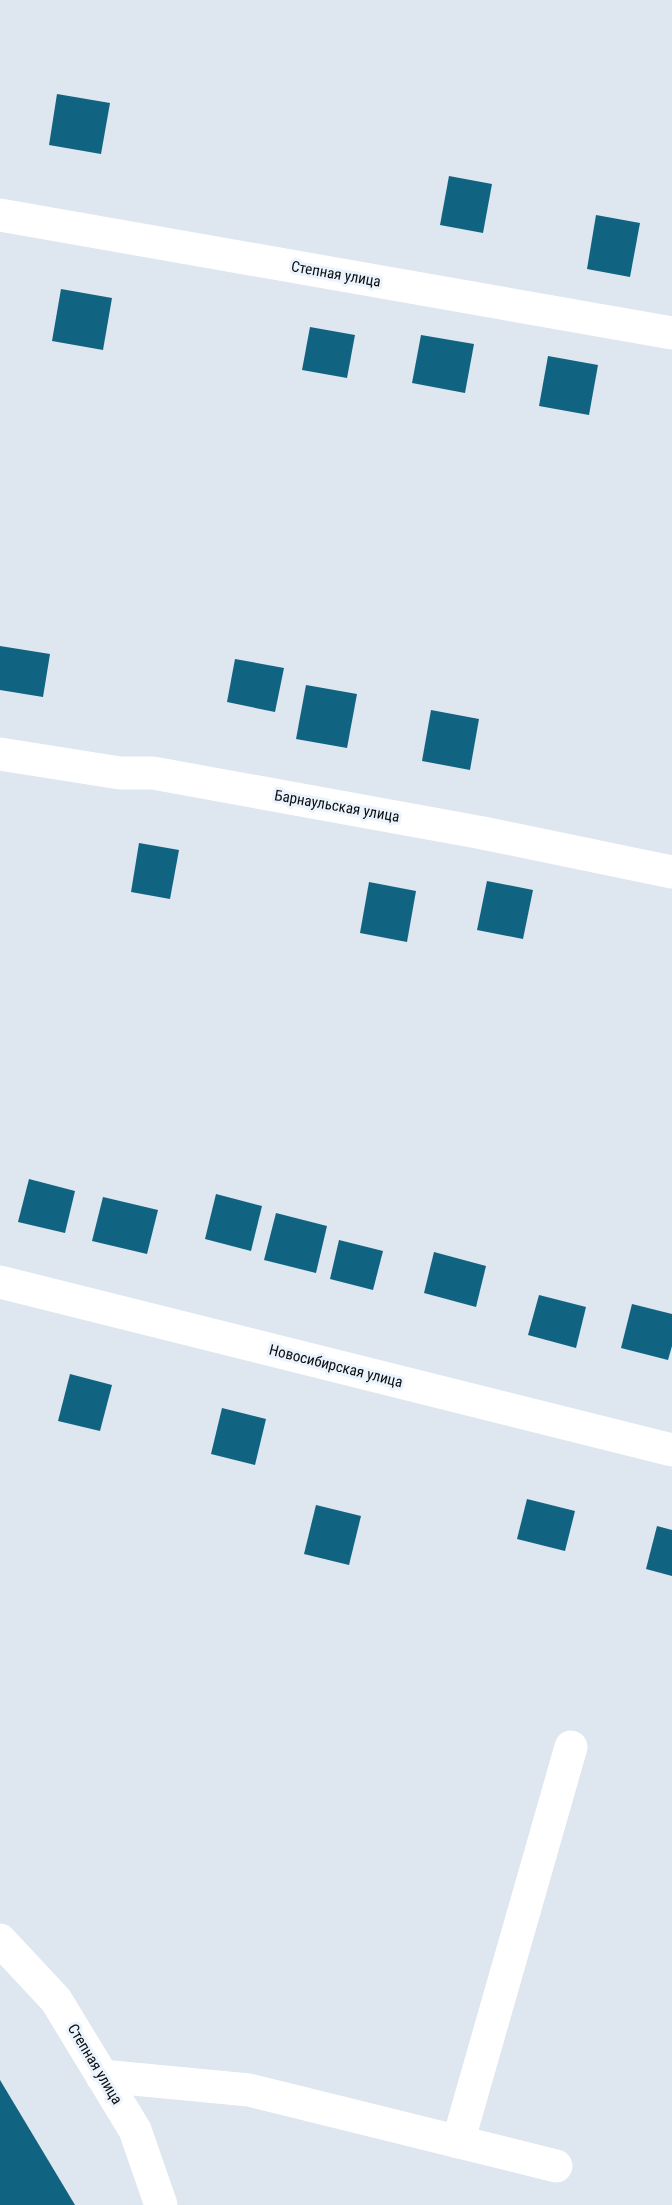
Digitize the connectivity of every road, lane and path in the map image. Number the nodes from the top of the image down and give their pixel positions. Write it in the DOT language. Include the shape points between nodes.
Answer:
graph roads {
  1 [pos="0,214"];
  2 [pos="672,333"];
  3 [pos="0,754"];
  4 [pos="672,872"];
  5 [pos="0,1282"];
  6 [pos="672,1450"];
  7 [pos="571,1747"];
  8 [pos="0,1940"];
  9 [pos="102,2076"];
  10 [pos="458,2142"];
  11 [pos="556,2166"];
  12 [pos="161,2205"];
  1 -- 2 [label="street, Степная улица"];
  3 -- 4 [label="street, Барнаульская улица" via="120,773 153,773"];
  5 -- 6 [label="street, Новосибирская улица"];
  7 -- 10 [label="street"];
  8 -- 9 [label="street, Степная улица" via="56,2000"];
  9 -- 10 [label="street" via="249,2090"];
  9 -- 12 [label="street, Степная улица" via="135,2130"];
  10 -- 11 [label="street"];
}
